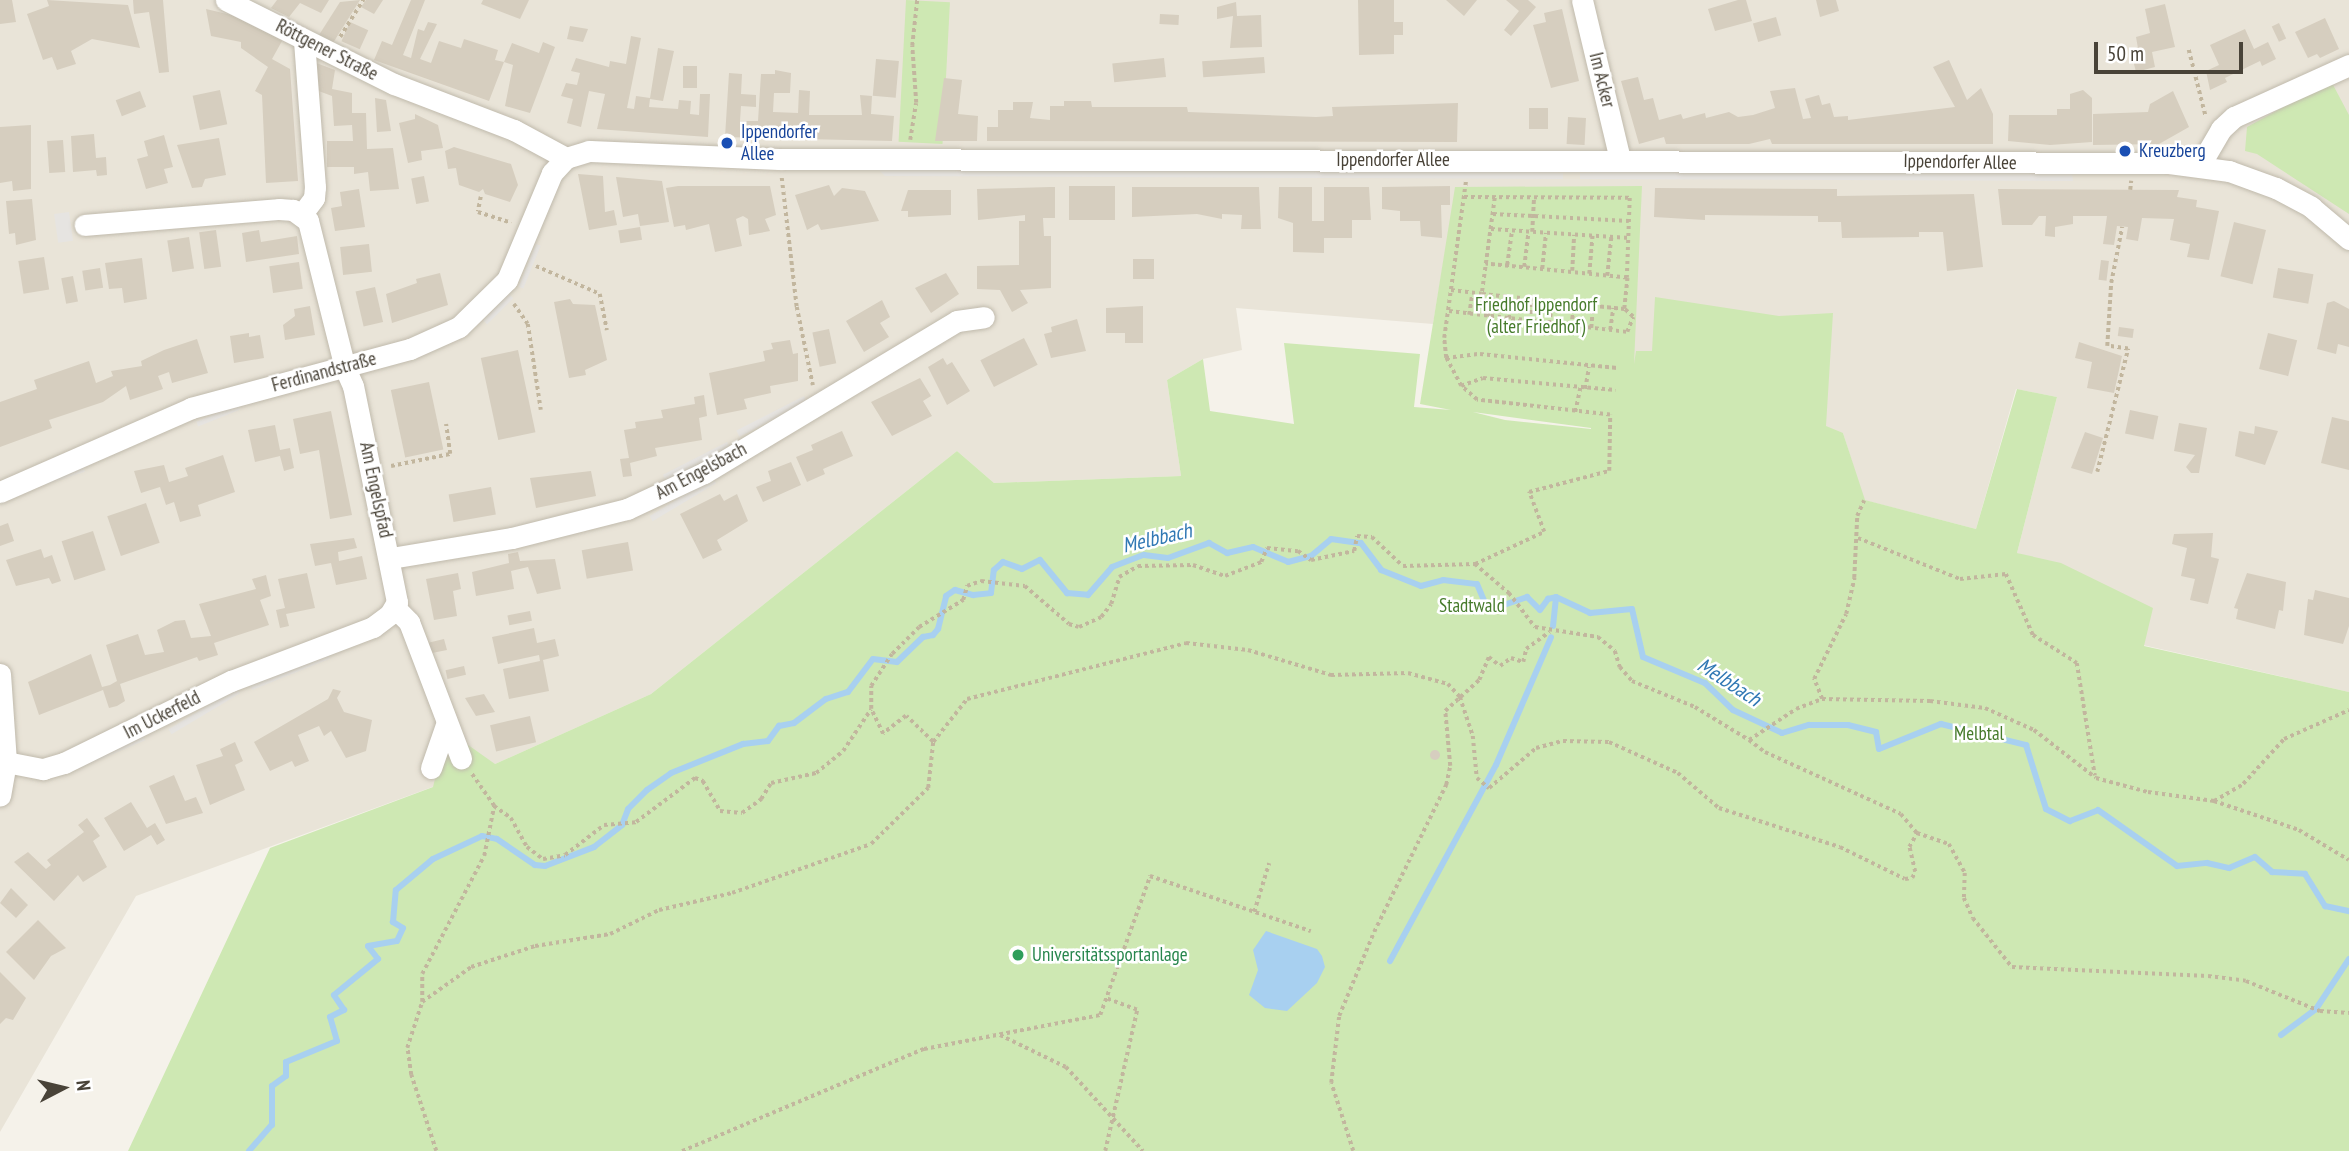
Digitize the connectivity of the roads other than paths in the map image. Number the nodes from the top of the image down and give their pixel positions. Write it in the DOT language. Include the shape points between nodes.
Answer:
graph roads {
  1 [pos="226,0"];
  2 [pos="1582,0"];
  3 [pos="304,40"];
  4 [pos="2349,65"];
  5 [pos="566,158"];
  6 [pos="1620,160"];
  7 [pos="2200,165"];
  8 [pos="302,214"];
  9 [pos="86,225"];
  10 [pos="2349,239"];
  11 [pos="984,317"];
  12 [pos="345,368"];
  13 [pos="0,492"];
  14 [pos="391,558"];
  15 [pos="395,608"];
  16 [pos="0,674"];
  17 [pos="446,725"];
  18 [pos="461,758"];
  19 [pos="4,765"];
  20 [pos="431,768"];
  21 [pos="0,795"];
  1 -- 3 [label="street, Röttgener Straße"];
  2 -- 6 [label="street, Im Acker"];
  3 -- 5 [label="street, Röttgener Straße" via="430,99 514,130"];
  3 -- 8 [label="street" via="315,187 314,198"];
  4 -- 7 [label="street" via="2234,117"];
  5 -- 6 [label="street, Ippendorfer Allee" via="589,151 780,159"];
  5 -- 12 [label="street, Ferdinandstraße" via="552,173 515,267 486,305 442,336"];
  6 -- 7 [label="street, Ippendorfer Allee"];
  7 -- 10 [label="street, Ippendorfer Allee" via="2276,188 2311,207"];
  8 -- 9 [label="street" via="279,209"];
  8 -- 12 [label="street, Am Engelspfad" via="313,232"];
  11 -- 14 [label="street, Am Engelsbach" via="957,321 704,473 627,509 512,538"];
  12 -- 13 [label="street, Ferdinandstraße" via="191,408"];
  12 -- 14 [label="street, Am Engelspfad" via="354,386"];
  14 -- 15 [label="street, Am Engelspfad" via="398,592"];
  15 -- 17 [label="street" via="410,622"];
  15 -- 19 [label="street, Im Uckerfeld" via="373,626 231,681 50,768"];
  16 -- 19 [label="street"];
  17 -- 18 [label="street"];
  17 -- 20 [label="street"];
  19 -- 21 [label="street"];
}
